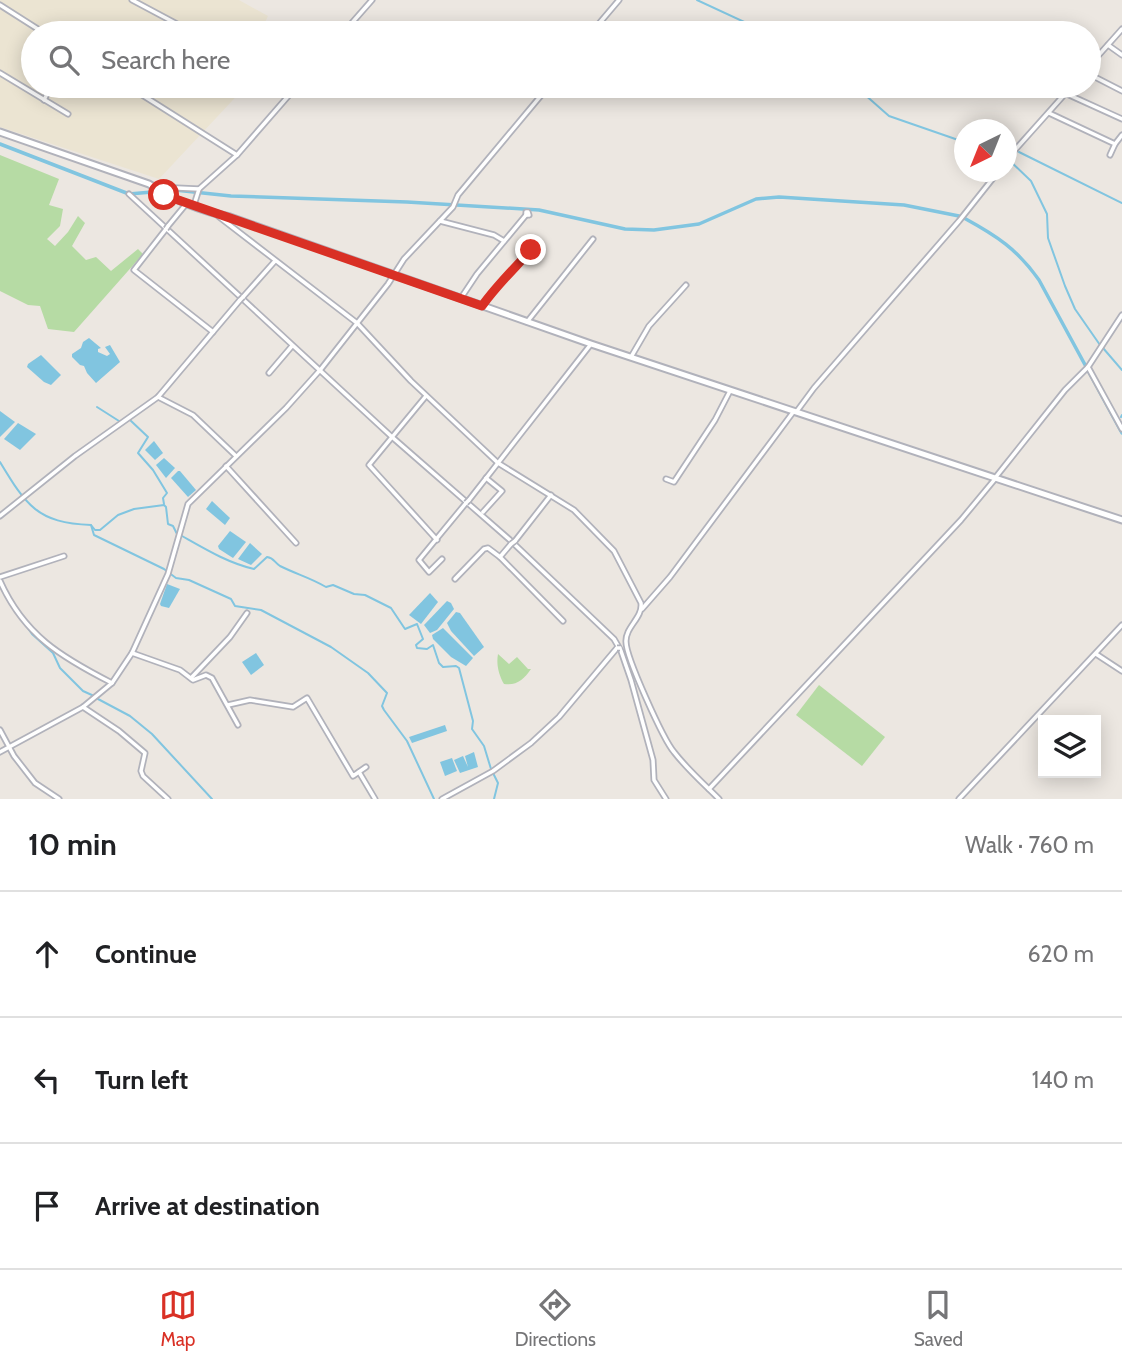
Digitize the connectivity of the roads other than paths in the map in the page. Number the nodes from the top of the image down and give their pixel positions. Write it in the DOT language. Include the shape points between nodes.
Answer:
graph roads {
  1 [pos="132,0"];
  2 [pos="372,0"];
  3 [pos="619,0"];
  4 [pos="0,5"];
  5 [pos="25,21"];
  6 [pos="171,21"];
  7 [pos="354,21"];
  8 [pos="602,21"];
  9 [pos="1122,29"];
  10 [pos="1108,45"];
  11 [pos="1101,53"];
  12 [pos="1122,55"];
  13 [pos="0,73"];
  14 [pos="1101,80"];
  15 [pos="21,86"];
  16 [pos="1122,91"];
  17 [pos="41,98"];
  18 [pos="147,98"];
  19 [pos="287,98"];
  20 [pos="539,98"];
  21 [pos="1062,98"];
  22 [pos="1077,98"];
  23 [pos="44,100"];
  24 [pos="1049,113"];
  25 [pos="68,114"];
  26 [pos="1122,119"];
  27 [pos="0,132"];
  28 [pos="1122,135"];
  29 [pos="1115,144"];
  30 [pos="1017,149"];
  31 [pos="237,155"];
  32 [pos="1110,155"];
  33 [pos="990,182"];
  34 [pos="156,188"];
  35 [pos="198,190"];
  36 [pos="129,194"];
  37 [pos="191,204"];
  38 [pos="215,214"];
  39 [pos="526,215"];
  40 [pos="440,221"];
  41 [pos="593,239"];
  42 [pos="505,241"];
  43 [pos="531,250"];
  44 [pos="275,261"];
  45 [pos="394,275"];
  46 [pos="686,285"];
  47 [pos="461,298"];
  48 [pos="482,306"];
  49 [pos="1122,315"];
  50 [pos="527,322"];
  51 [pos="356,323"];
  52 [pos="213,332"];
  53 [pos="591,344"];
  54 [pos="292,346"];
  55 [pos="631,357"];
  56 [pos="1088,367"];
  57 [pos="320,370"];
  58 [pos="269,373"];
  59 [pos="730,391"];
  60 [pos="426,396"];
  61 [pos="158,397"];
  62 [pos="796,411"];
  63 [pos="1122,429"];
  64 [pos="392,437"];
  65 [pos="236,456"];
  66 [pos="498,463"];
  67 [pos="226,466"];
  68 [pos="486,478"];
  69 [pos="995,478"];
  70 [pos="666,480"];
  71 [pos="551,495"];
  72 [pos="483,512"];
  73 [pos="0,516"];
  74 [pos="1122,520"];
  75 [pos="437,540"];
  76 [pos="296,543"];
  77 [pos="64,556"];
  78 [pos="500,557"];
  79 [pos="442,559"];
  80 [pos="0,579"];
  81 [pos="455,579"];
  82 [pos="642,609"];
  83 [pos="247,613"];
  84 [pos="563,621"];
  85 [pos="1122,625"];
  86 [pos="621,647"];
  87 [pos="132,653"];
  88 [pos="1096,654"];
  89 [pos="1122,671"];
  90 [pos="191,678"];
  91 [pos="111,683"];
  92 [pos="228,705"];
  93 [pos="83,707"];
  94 [pos="238,725"];
  95 [pos="0,730"];
  96 [pos="9,746"];
  97 [pos="0,752"];
  98 [pos="366,767"];
  99 [pos="359,772"];
  100 [pos="709,789"];
  101 [pos="59,799"];
  102 [pos="168,799"];
  103 [pos="375,799"];
  104 [pos="442,799"];
  105 [pos="666,799"];
  106 [pos="719,799"];
  107 [pos="959,799"];
  1 -- 6 [label="street"];
  2 -- 7 [label="street"];
  3 -- 8 [label="street"];
  4 -- 5 [label="street"];
  9 -- 10 [label="street"];
  10 -- 11 [label="street"];
  10 -- 12 [label="street"];
  13 -- 15 [label="street"];
  14 -- 16 [label="street"];
  17 -- 23 [label="street"];
  18 -- 31 [label="street"];
  19 -- 31 [label="street"];
  20 -- 40 [label="street"];
  21 -- 24 [label="street"];
  22 -- 26 [label="street"];
  23 -- 25 [label="street"];
  24 -- 29 [label="street"];
  24 -- 30 [label="street"];
  27 -- 34 [label="main road"];
  28 -- 29 [label="street"];
  29 -- 32 [label="street"];
  31 -- 35 [label="street"];
  33 -- 62 [label="street"];
  34 -- 35 [label="street"];
  34 -- 37 [label="main road"];
  35 -- 37 [label="street"];
  36 -- 54 [label="street"];
  37 -- 38 [label="main road"];
  37 -- 52 [label="street" via="134,270"];
  38 -- 44 [label="street"];
  38 -- 45 [label="main road"];
  39 -- 42 [label="street"];
  40 -- 42 [label="street"];
  40 -- 45 [label="street"];
  41 -- 50 [label="street"];
  42 -- 47 [label="street"];
  43 -- 48 [label="street"];
  44 -- 51 [label="street"];
  44 -- 52 [label="street"];
  45 -- 47 [label="main road"];
  45 -- 51 [label="street"];
  46 -- 55 [label="street" via="649,326"];
  47 -- 48 [label="main road"];
  48 -- 50 [label="main road"];
  49 -- 56 [label="street"];
  50 -- 53 [label="main road"];
  51 -- 57 [label="street"];
  51 -- 60 [label="street"];
  52 -- 61 [label="street"];
  53 -- 55 [label="main road"];
  53 -- 66 [label="street"];
  54 -- 57 [label="street"];
  54 -- 58 [label="street"];
  55 -- 59 [label="main road"];
  56 -- 63 [label="street"];
  56 -- 69 [label="street"];
  57 -- 64 [label="street"];
  57 -- 65 [label="street"];
  59 -- 62 [label="main road"];
  59 -- 70 [label="street" via="674,482"];
  60 -- 64 [label="street"];
  60 -- 66 [label="street"];
  61 -- 65 [label="street" via="193,415"];
  61 -- 73 [label="street"];
  62 -- 69 [label="main road"];
  62 -- 82 [label="street"];
  64 -- 75 [label="street" via="369,465"];
  64 -- 105 [label="street" via="614,639 631,680 653,760 654,780"];
  65 -- 67 [label="street"];
  66 -- 68 [label="street"];
  66 -- 71 [label="street"];
  67 -- 76 [label="street"];
  67 -- 87 [label="street" via="188,504 169,572"];
  68 -- 72 [label="street" via="502,491"];
  68 -- 75 [label="street"];
  69 -- 74 [label="main road"];
  69 -- 100 [label="street" via="953,530"];
  71 -- 78 [label="street"];
  71 -- 82 [label="street" via="574,510 614,551"];
  75 -- 79 [label="street" via="419,560 429,572"];
  77 -- 80 [label="street"];
  78 -- 81 [label="street" via="484,549"];
  78 -- 84 [label="street"];
  80 -- 91 [label="street" via="33,633 59,654"];
  82 -- 86 [label="street"];
  83 -- 90 [label="street"];
  85 -- 88 [label="street"];
  86 -- 100 [label="street" via="673,752"];
  86 -- 104 [label="street" via="559,717 519,753"];
  87 -- 90 [label="street"];
  87 -- 91 [label="street"];
  88 -- 89 [label="street"];
  88 -- 107 [label="street"];
  90 -- 92 [label="street" via="212,677"];
  91 -- 93 [label="street"];
  92 -- 94 [label="street"];
  92 -- 99 [label="street" via="250,700 293,707 307,698 353,776"];
  93 -- 96 [label="street"];
  93 -- 102 [label="street" via="145,752 143,776"];
  95 -- 96 [label="street"];
  96 -- 97 [label="street"];
  96 -- 101 [label="street" via="35,783"];
  98 -- 99 [label="street"];
  99 -- 103 [label="street"];
  100 -- 106 [label="street"];
}
